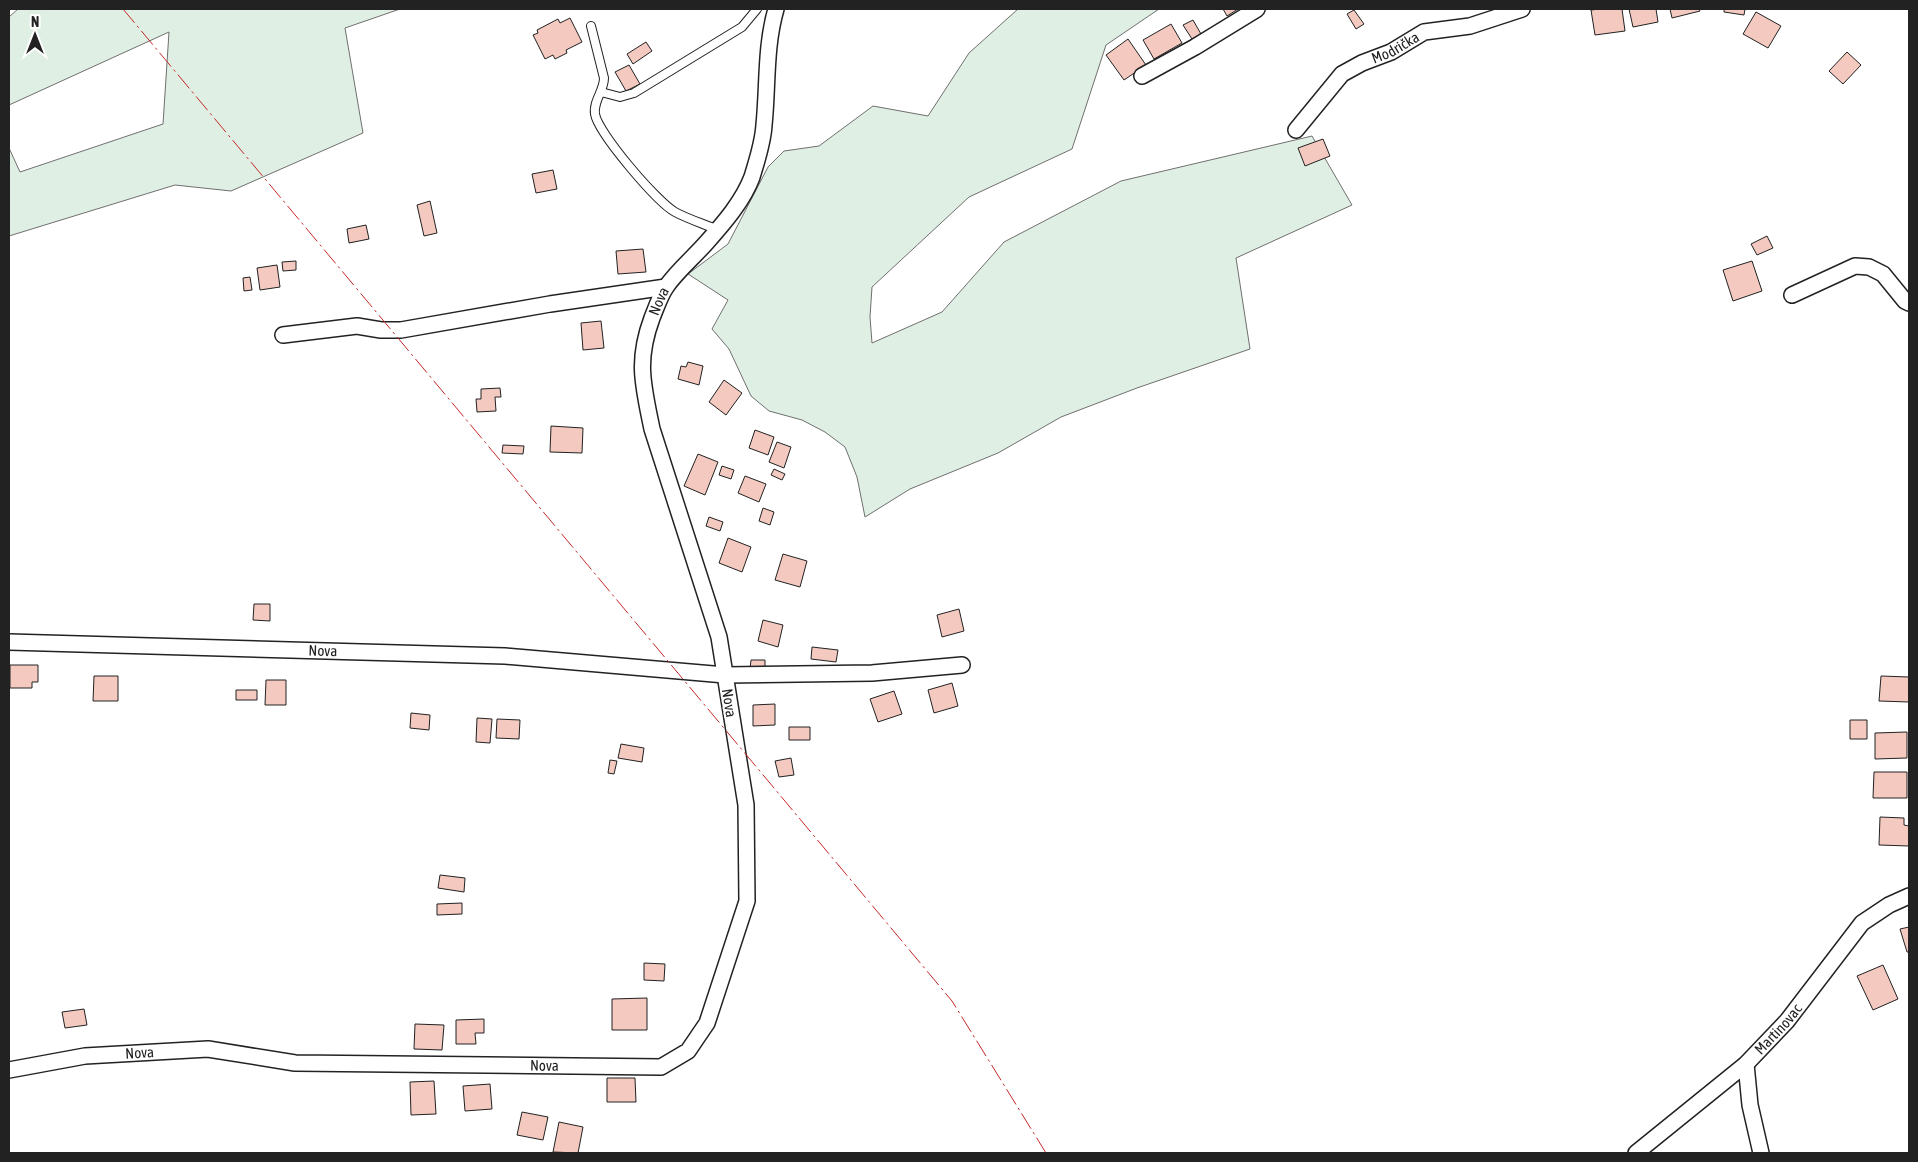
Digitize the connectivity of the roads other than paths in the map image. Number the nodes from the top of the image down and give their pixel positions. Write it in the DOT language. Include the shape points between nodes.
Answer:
graph roads {
  1 [pos="757,9"];
  2 [pos="776,9"];
  3 [pos="1256,9"];
  4 [pos="1522,9"];
  5 [pos="591,26"];
  6 [pos="1142,76"];
  7 [pos="601,92"];
  8 [pos="1296,130"];
  9 [pos="718,230"];
  10 [pos="666,287"];
  11 [pos="1792,295"];
  12 [pos="1909,303"];
  13 [pos="283,335"];
  14 [pos="9,642"];
  15 [pos="962,665"];
  16 [pos="725,675"];
  17 [pos="1909,896"];
  18 [pos="1746,1064"];
  19 [pos="9,1070"];
  20 [pos="1636,1153"];
  21 [pos="1761,1153"];
  1 -- 7 [label="lane" via="742,27 634,93 620,97"];
  2 -- 9 [label="street, Nova" via="771,24 764,127 759,153 751,179"];
  3 -- 6 [label="street"];
  4 -- 8 [label="street, Modrička" via="1470,26 1424,32 1391,52 1362,63 1342,74"];
  5 -- 7 [label="lane" via="604,78"];
  7 -- 9 [label="lane" via="594,108 604,135 663,203 675,212"];
  9 -- 10 [label="street, Nova"];
  10 -- 13 [label="street" via="401,330 357,326"];
  10 -- 16 [label="street, Nova" via="656,306 643,349 641,361 646,401 652,429 719,638"];
  11 -- 12 [label="street" via="1855,266 1862,266 1883,274"];
  14 -- 16 [label="street, Nova" via="505,656"];
  15 -- 16 [label="street, Nova" via="872,673"];
  16 -- 19 [label="street, Nova" via="746,806 747,901 707,1023 688,1051 661,1067 295,1063 208,1049 85,1056"];
  17 -- 18 [label="street, Martinovac" via="1862,923 1787,1020"];
  18 -- 20 [label="street, Martinovac"];
  18 -- 21 [label="street" via="1750,1105"];
}
